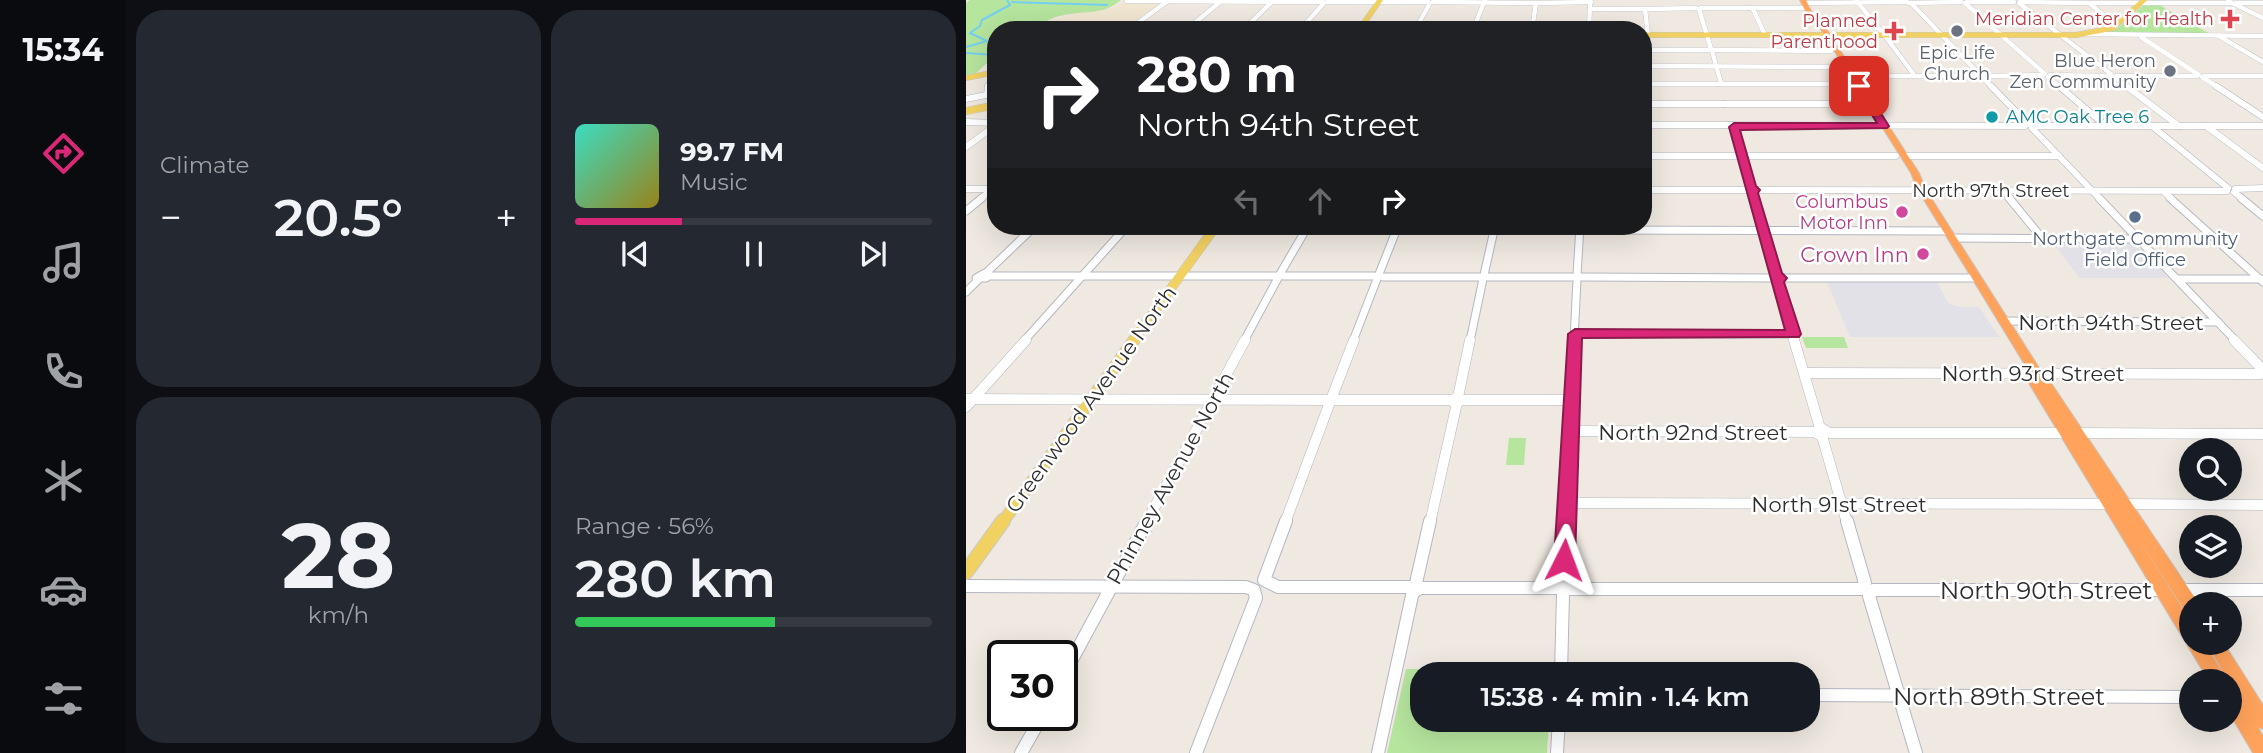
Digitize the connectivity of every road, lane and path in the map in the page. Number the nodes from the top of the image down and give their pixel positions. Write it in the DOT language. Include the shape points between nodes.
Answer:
graph roads {
  1 [pos="1644,0"];
  2 [pos="1696,0"];
  3 [pos="1749,0"];
  4 [pos="1128,1"];
  5 [pos="1168,1"];
  6 [pos="1221,1"];
  7 [pos="1273,1"];
  8 [pos="1379,1"];
  9 [pos="1484,1"];
  10 [pos="1857,1"];
  11 [pos="2143,1"];
  12 [pos="1325,2"];
  13 [pos="1431,2"];
  14 [pos="1537,2"];
  15 [pos="1909,2"];
  16 [pos="1964,2"];
  17 [pos="2017,2"];
  18 [pos="2088,2"];
  19 [pos="2232,3"];
  20 [pos="2263,3"];
  21 [pos="1590,4"];
  22 [pos="1805,4"];
  23 [pos="1699,8"];
  24 [pos="1753,8"];
  25 [pos="1645,9"];
  26 [pos="2105,16"];
  27 [pos="2263,18"];
  28 [pos="1140,21"];
  29 [pos="1197,21"];
  30 [pos="1252,21"];
  31 [pos="1308,21"];
  32 [pos="1365,21"];
  33 [pos="1420,21"];
  34 [pos="1476,21"];
  35 [pos="1534,21"];
  36 [pos="1645,21"];
  37 [pos="2088,34"];
  38 [pos="1652,35"];
  39 [pos="1706,35"];
  40 [pos="1765,35"];
  41 [pos="1825,35"];
  42 [pos="1884,35"];
  43 [pos="1943,36"];
  44 [pos="2002,36"];
  45 [pos="2061,36"];
  46 [pos="2140,36"];
  47 [pos="2218,36"];
  48 [pos="2263,36"];
  49 [pos="1652,50"];
  50 [pos="1711,50"];
  51 [pos="1830,51"];
  52 [pos="2263,62"];
  53 [pos="1652,66"];
  54 [pos="1717,66"];
  55 [pos="1841,67"];
  56 [pos="987,74"];
  57 [pos="2047,75"];
  58 [pos="1916,76"];
  59 [pos="1980,76"];
  60 [pos="2112,76"];
  61 [pos="2201,76"];
  62 [pos="2263,76"];
  63 [pos="966,78"];
  64 [pos="1852,80"];
  65 [pos="1652,84"];
  66 [pos="1721,84"];
  67 [pos="987,87"];
  68 [pos="987,95"];
  69 [pos="966,99"];
  70 [pos="1652,104"];
  71 [pos="1727,104"];
  72 [pos="1864,104"];
  73 [pos="987,107"];
  74 [pos="966,111"];
  75 [pos="2263,117"];
  76 [pos="966,122"];
  77 [pos="987,123"];
  78 [pos="1652,125"];
  79 [pos="1733,125"];
  80 [pos="1880,126"];
  81 [pos="2030,126"];
  82 [pos="2106,126"];
  83 [pos="2152,126"];
  84 [pos="2179,126"];
  85 [pos="2206,126"];
  86 [pos="2263,126"];
  87 [pos="987,131"];
  88 [pos="966,147"];
  89 [pos="1652,156"];
  90 [pos="1741,156"];
  91 [pos="1900,156"];
  92 [pos="2059,156"];
  93 [pos="2263,169"];
  94 [pos="987,188"];
  95 [pos="2263,188"];
  96 [pos="966,189"];
  97 [pos="1652,190"];
  98 [pos="1751,190"];
  99 [pos="1922,190"];
  100 [pos="2231,190"];
  101 [pos="2004,191"];
  102 [pos="2093,191"];
  103 [pos="2163,191"];
  104 [pos="987,194"];
  105 [pos="966,211"];
  106 [pos="2263,216"];
  107 [pos="1652,229"];
  108 [pos="1763,231"];
  109 [pos="1026,235"];
  110 [pos="1119,235"];
  111 [pos="1209,235"];
  112 [pos="1303,235"];
  113 [pos="1394,235"];
  114 [pos="1493,235"];
  115 [pos="1580,235"];
  116 [pos="1949,235"];
  117 [pos="2042,238"];
  118 [pos="2139,239"];
  119 [pos="966,276"];
  120 [pos="983,276"];
  121 [pos="1083,276"];
  122 [pos="1179,276"];
  123 [pos="1279,276"];
  124 [pos="1378,277"];
  125 [pos="1484,277"];
  126 [pos="1577,277"];
  127 [pos="1776,278"];
  128 [pos="1976,278"];
  129 [pos="2177,279"];
  130 [pos="2262,280"];
  131 [pos="966,292"];
  132 [pos="2004,321"];
  133 [pos="2218,322"];
  134 [pos="1575,334"];
  135 [pos="1794,334"];
  136 [pos="2263,372"];
  137 [pos="1805,373"];
  138 [pos="2036,373"];
  139 [pos="1090,399"];
  140 [pos="1213,400"];
  141 [pos="1331,400"];
  142 [pos="1457,400"];
  143 [pos="1572,400"];
  144 [pos="968,401"];
  145 [pos="1571,431"];
  146 [pos="1821,432"];
  147 [pos="2072,433"];
  148 [pos="2263,434"];
  149 [pos="2084,462"];
  150 [pos="2113,486"];
  151 [pos="1568,503"];
  152 [pos="1843,503"];
  153 [pos="2117,504"];
  154 [pos="2263,505"];
  155 [pos="966,572"];
  156 [pos="1111,585"];
  157 [pos="966,586"];
  158 [pos="1415,587"];
  159 [pos="1563,588"];
  160 [pos="1868,589"];
  161 [pos="2162,590"];
  162 [pos="2180,590"];
  163 [pos="2263,590"];
  164 [pos="2179,617"];
  165 [pos="1078,648"];
  166 [pos="2222,655"];
  167 [pos="1561,662"];
  168 [pos="1820,695"];
  169 [pos="1900,695"];
  170 [pos="2179,697"];
  171 [pos="2242,718"];
  172 [pos="2263,721"];
  173 [pos="1033,731"];
  174 [pos="1558,732"];
  175 [pos="1021,753"];
  176 [pos="1196,753"];
  177 [pos="1378,753"];
  178 [pos="1557,753"];
  179 [pos="1916,753"];
  180 [pos="2263,753"];
  1 -- 25 [label="street"];
  2 -- 23 [label="street"];
  3 -- 24 [label="street"];
  4 -- 5 [label="street"];
  5 -- 6 [label="street"];
  5 -- 28 [label="street"];
  6 -- 7 [label="street"];
  6 -- 29 [label="street"];
  7 -- 12 [label="street"];
  7 -- 30 [label="street"];
  8 -- 12 [label="street"];
  8 -- 13 [label="street"];
  8 -- 32 [label="main road"];
  9 -- 13 [label="street"];
  9 -- 14 [label="street"];
  9 -- 34 [label="street"];
  10 -- 15 [label="street"];
  10 -- 22 [label="street"];
  10 -- 42 [label="street"];
  11 -- 18 [label="street"];
  11 -- 19 [label="street"];
  11 -- 37 [label="main road" via="2115,27"];
  12 -- 31 [label="street"];
  13 -- 33 [label="street"];
  14 -- 21 [label="street"];
  14 -- 35 [label="street"];
  15 -- 16 [label="street"];
  15 -- 43 [label="street"];
  16 -- 17 [label="street"];
  16 -- 44 [label="street"];
  17 -- 18 [label="street"];
  17 -- 45 [label="street"];
  18 -- 26 [label="street"];
  19 -- 20 [label="street"];
  19 -- 27 [label="street"];
  21 -- 25 [label="street"];
  22 -- 24 [label="street"];
  22 -- 41 [label="highway"];
  23 -- 24 [label="street"];
  23 -- 25 [label="street"];
  23 -- 39 [label="street"];
  24 -- 40 [label="street"];
  25 -- 36 [label="street"];
  37 -- 45 [label="main road"];
  37 -- 46 [label="street"];
  38 -- 39 [label="main road"];
  39 -- 40 [label="main road"];
  39 -- 50 [label="street"];
  40 -- 41 [label="main road"];
  41 -- 42 [label="main road"];
  41 -- 51 [label="highway"];
  41 -- 64 [label="highway"];
  42 -- 43 [label="main road"];
  42 -- 58 [label="street"];
  43 -- 44 [label="main road"];
  43 -- 59 [label="street"];
  44 -- 45 [label="main road"];
  44 -- 57 [label="street"];
  45 -- 60 [label="street"];
  46 -- 47 [label="street"];
  46 -- 61 [label="street"];
  47 -- 48 [label="street"];
  47 -- 52 [label="street"];
  49 -- 50 [label="street"];
  50 -- 51 [label="street"];
  50 -- 54 [label="street"];
  51 -- 55 [label="highway"];
  53 -- 54 [label="street"];
  54 -- 55 [label="street"];
  54 -- 66 [label="street"];
  55 -- 64 [label="highway"];
  56 -- 63 [label="main road"];
  57 -- 59 [label="street"];
  57 -- 60 [label="street"];
  57 -- 82 [label="street"];
  58 -- 59 [label="street"];
  58 -- 64 [label="street"];
  59 -- 81 [label="street"];
  60 -- 61 [label="street"];
  60 -- 84 [label="street"];
  61 -- 62 [label="street"];
  61 -- 75 [label="street"];
  64 -- 66 [label="street"];
  64 -- 72 [label="highway"];
  64 -- 80 [label="highway"];
  65 -- 66 [label="street"];
  66 -- 71 [label="street"];
  67 -- 68 [label="street"];
  68 -- 69 [label="street"];
  70 -- 71 [label="street"];
  71 -- 72 [label="street"];
  71 -- 79 [label="street"];
  72 -- 80 [label="highway"];
  73 -- 74 [label="main road"];
  76 -- 77 [label="street"];
  78 -- 79 [label="street"];
  79 -- 80 [label="street"];
  79 -- 90 [label="street"];
  80 -- 81 [label="street"];
  80 -- 91 [label="highway"];
  81 -- 82 [label="street"];
  81 -- 92 [label="street"];
  82 -- 83 [label="street"];
  83 -- 84 [label="street"];
  83 -- 100 [label="street"];
  84 -- 85 [label="street"];
  85 -- 86 [label="street"];
  85 -- 93 [label="street"];
  87 -- 88 [label="street"];
  89 -- 90 [label="street"];
  90 -- 91 [label="street"];
  90 -- 98 [label="street"];
  91 -- 92 [label="street"];
  91 -- 99 [label="highway" via="1914,186"];
  92 -- 102 [label="street"];
  94 -- 96 [label="street"];
  95 -- 100 [label="street, North 97th Street"];
  97 -- 98 [label="street, North 97th Street"];
  98 -- 99 [label="street, North 97th Street"];
  98 -- 108 [label="street"];
  99 -- 101 [label="street, North 97th Street"];
  99 -- 116 [label="highway"];
  100 -- 103 [label="street, North 97th Street"];
  100 -- 106 [label="street"];
  101 -- 102 [label="street, North 97th Street"];
  101 -- 117 [label="street"];
  102 -- 103 [label="street, North 97th Street"];
  102 -- 118 [label="street"];
  103 -- 130 [label="street"];
  104 -- 105 [label="street"];
  107 -- 108 [label="street"];
  108 -- 116 [label="street"];
  108 -- 127 [label="street"];
  109 -- 120 [label="street"];
  110 -- 121 [label="street"];
  111 -- 122 [label="main road, Greenwood Avenue North"];
  112 -- 123 [label="street, Phinney Avenue North"];
  113 -- 124 [label="street"];
  114 -- 125 [label="street"];
  115 -- 126 [label="street"];
  116 -- 117 [label="street"];
  116 -- 128 [label="highway"];
  117 -- 118 [label="street"];
  118 -- 129 [label="street"];
  119 -- 120 [label="street"];
  120 -- 121 [label="street"];
  120 -- 131 [label="street"];
  121 -- 122 [label="street"];
  121 -- 144 [label="street"];
  122 -- 123 [label="street"];
  122 -- 139 [label="main road, Greenwood Avenue North"];
  123 -- 124 [label="street"];
  123 -- 140 [label="street, Phinney Avenue North"];
  124 -- 125 [label="street"];
  124 -- 141 [label="street"];
  125 -- 126 [label="street"];
  125 -- 142 [label="street"];
  126 -- 127 [label="street"];
  126 -- 134 [label="street"];
  127 -- 128 [label="street"];
  127 -- 135 [label="street"];
  128 -- 132 [label="highway"];
  129 -- 130 [label="street"];
  129 -- 133 [label="street"];
  132 -- 133 [label="street, North 94th Street"];
  132 -- 138 [label="highway"];
  133 -- 136 [label="street"];
  134 -- 135 [label="street"];
  134 -- 143 [label="street"];
  135 -- 137 [label="street"];
  136 -- 138 [label="street, North 93rd Street"];
  137 -- 138 [label="street, North 93rd Street"];
  137 -- 146 [label="street"];
  138 -- 147 [label="highway"];
  139 -- 140 [label="street"];
  139 -- 144 [label="street"];
  139 -- 155 [label="main road, Greenwood Avenue North"];
  140 -- 141 [label="street"];
  140 -- 156 [label="street, Phinney Avenue North"];
  141 -- 142 [label="street"];
  141 -- 158 [label="street, North 90th Street" via="1266,583 1278,587"];
  142 -- 143 [label="street"];
  142 -- 158 [label="street"];
  143 -- 145 [label="street"];
  145 -- 146 [label="street, North 92nd Street"];
  145 -- 151 [label="street"];
  146 -- 147 [label="street, North 92nd Street"];
  146 -- 152 [label="street"];
  147 -- 148 [label="street, North 92nd Street"];
  147 -- 149 [label="highway"];
  147 -- 150 [label="highway"];
  149 -- 150 [label="highway"];
  149 -- 153 [label="highway"];
  150 -- 153 [label="highway"];
  151 -- 152 [label="street, North 91st Street"];
  151 -- 159 [label="street"];
  152 -- 153 [label="street, North 91st Street"];
  152 -- 160 [label="street"];
  153 -- 154 [label="street, North 91st Street"];
  153 -- 161 [label="highway"];
  153 -- 162 [label="highway"];
  156 -- 157 [label="street"];
  156 -- 165 [label="street, Phinney Avenue North"];
  156 -- 176 [label="street" via="1254,590 1256,598"];
  158 -- 159 [label="street, North 90th Street"];
  158 -- 177 [label="street"];
  159 -- 160 [label="street, North 90th Street"];
  159 -- 167 [label="street"];
  160 -- 161 [label="street, North 90th Street"];
  160 -- 169 [label="street"];
  161 -- 162 [label="street, North 90th Street"];
  161 -- 164 [label="highway"];
  162 -- 163 [label="street, North 90th Street"];
  166 -- 172 [label="highway"];
  168 -- 169 [label="street, North 89th Street"];
  169 -- 170 [label="street, North 89th Street"];
  169 -- 179 [label="street"];
  171 -- 180 [label="highway"];
  173 -- 175 [label="street"];
  174 -- 178 [label="street"];
}
